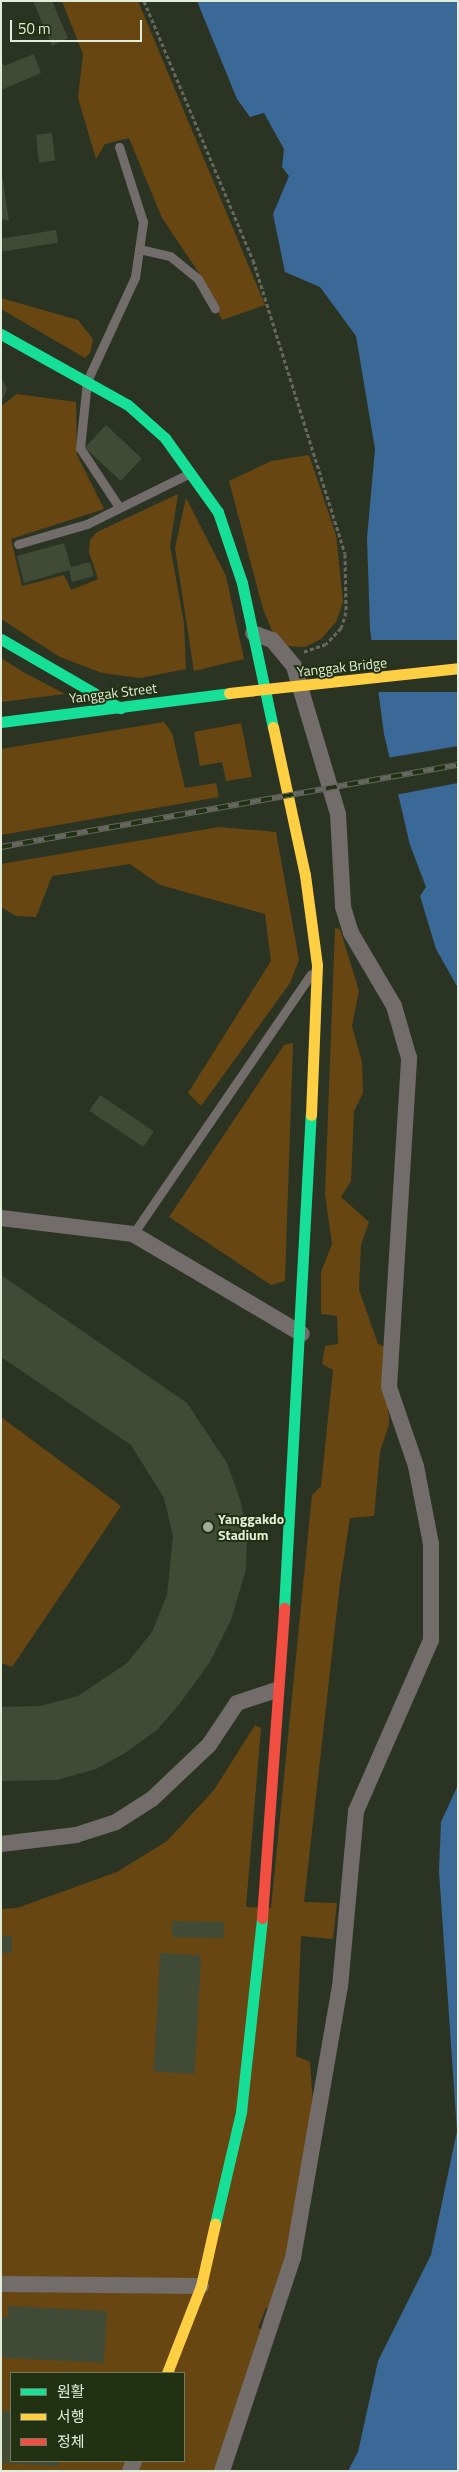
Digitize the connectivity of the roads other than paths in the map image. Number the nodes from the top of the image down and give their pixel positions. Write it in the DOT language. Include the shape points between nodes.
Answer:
graph roads {
  1 [pos="119,147"];
  2 [pos="139,249"];
  3 [pos="215,309"];
  4 [pos="1,334"];
  5 [pos="87,381"];
  6 [pos="193,472"];
  7 [pos="119,507"];
  8 [pos="18,544"];
  9 [pos="253,633"];
  10 [pos="1,639"];
  11 [pos="458,668"];
  12 [pos="229,693"];
  13 [pos="120,708"];
  14 [pos="1,722"];
  15 [pos="317,965"];
  16 [pos="1,1218"];
  17 [pos="133,1234"];
  18 [pos="302,1334"];
  19 [pos="276,1690"];
  20 [pos="1,1844"];
  21 [pos="1,2284"];
  22 [pos="200,2286"];
  23 [pos="167,2372"];
  24 [pos="222,2471"];
  1 -- 2 [label="lane" via="143,222"];
  2 -- 3 [label="lane" via="170,256 198,279"];
  2 -- 5 [label="lane" via="135,277"];
  4 -- 5 [label="street"];
  5 -- 6 [label="street" via="128,405 165,438"];
  5 -- 7 [label="lane" via="80,448"];
  6 -- 7 [label="lane"];
  6 -- 9 [label="street" via="218,512 242,583"];
  7 -- 8 [label="lane" via="87,524"];
  9 -- 15 [label="street" via="305,875"];
  9 -- 24 [label="street" via="285,652 294,666 338,814 343,906 351,934 394,1006 409,1058 389,1386 416,1466 430,1544 431,1640 356,1810 340,1987 293,2258"];
  10 -- 13 [label="street"];
  11 -- 12 [label="street, Yanggak Bridge, bridge"];
  12 -- 13 [label="street, Yanggak Street"];
  13 -- 14 [label="street, Yanggak Street"];
  15 -- 17 [label="lane"];
  15 -- 18 [label="street"];
  16 -- 17 [label="street"];
  17 -- 18 [label="street"];
  18 -- 19 [label="street"];
  19 -- 20 [label="street" via="237,1703 209,1745 152,1799 116,1822 76,1835"];
  19 -- 22 [label="street" via="266,1878 241,2112"];
  21 -- 22 [label="street"];
  22 -- 23 [label="street"];
}
